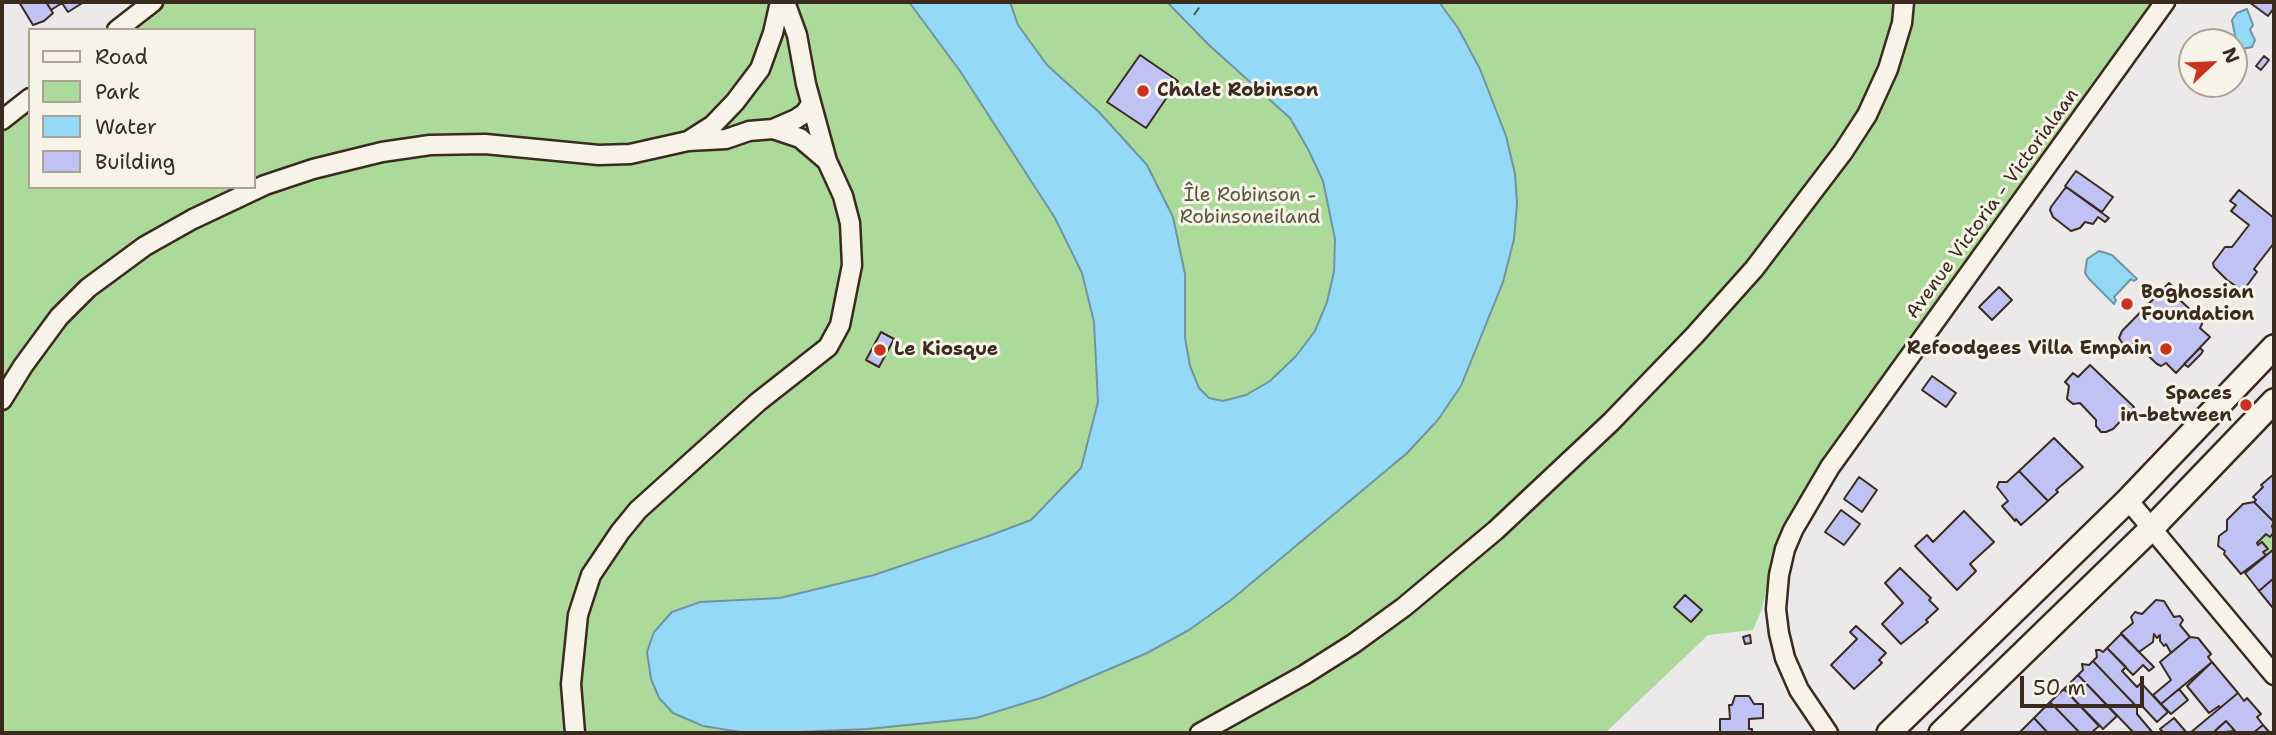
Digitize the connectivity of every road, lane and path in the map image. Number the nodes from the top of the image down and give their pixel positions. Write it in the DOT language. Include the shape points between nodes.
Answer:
graph roads {
  1 [pos="153,2"];
  2 [pos="780,2"];
  3 [pos="785,2"];
  4 [pos="1904,2"];
  5 [pos="2165,2"];
  6 [pos="120,28"];
  7 [pos="28,100"];
  8 [pos="811,104"];
  9 [pos="2,120"];
  10 [pos="773,129"];
  11 [pos="688,141"];
  12 [pos="827,161"];
  13 [pos="2274,347"];
  14 [pos="2,400"];
  15 [pos="2274,401"];
  16 [pos="2129,500"];
  17 [pos="2153,527"];
  18 [pos="2274,675"];
  19 [pos="575,733"];
  20 [pos="1200,733"];
  21 [pos="1828,733"];
  22 [pos="1889,733"];
  23 [pos="1941,733"];
  1 -- 6 [label="street"];
  2 -- 11 [label="street" via="760,69 736,102"];
  3 -- 8 [label="street"];
  4 -- 20 [label="street" via="1888,69 1867,115 1754,269 1694,336 1496,530 1404,607 1304,675"];
  5 -- 21 [label="street, Avenue Victoria - Victorialaan" via="1830,467 1789,540 1779,575 1779,633 1798,690"];
  7 -- 9 [label="street"];
  8 -- 10 [label="street" via="796,119"];
  8 -- 12 [label="street"];
  10 -- 11 [label="street"];
  10 -- 12 [label="street" via="800,138"];
  11 -- 14 [label="street" via="630,154 599,155 485,144 430,145 324,166 265,185 145,246 88,288 59,317"];
  12 -- 19 [label="street" via="843,196 852,246 840,325 828,347 758,402 638,510 591,575 578,615 571,684"];
  13 -- 16 [label="main road"];
  15 -- 17 [label="main road"];
  16 -- 17 [label="street"];
  16 -- 22 [label="main road"];
  17 -- 18 [label="street"];
  17 -- 23 [label="main road"];
}
